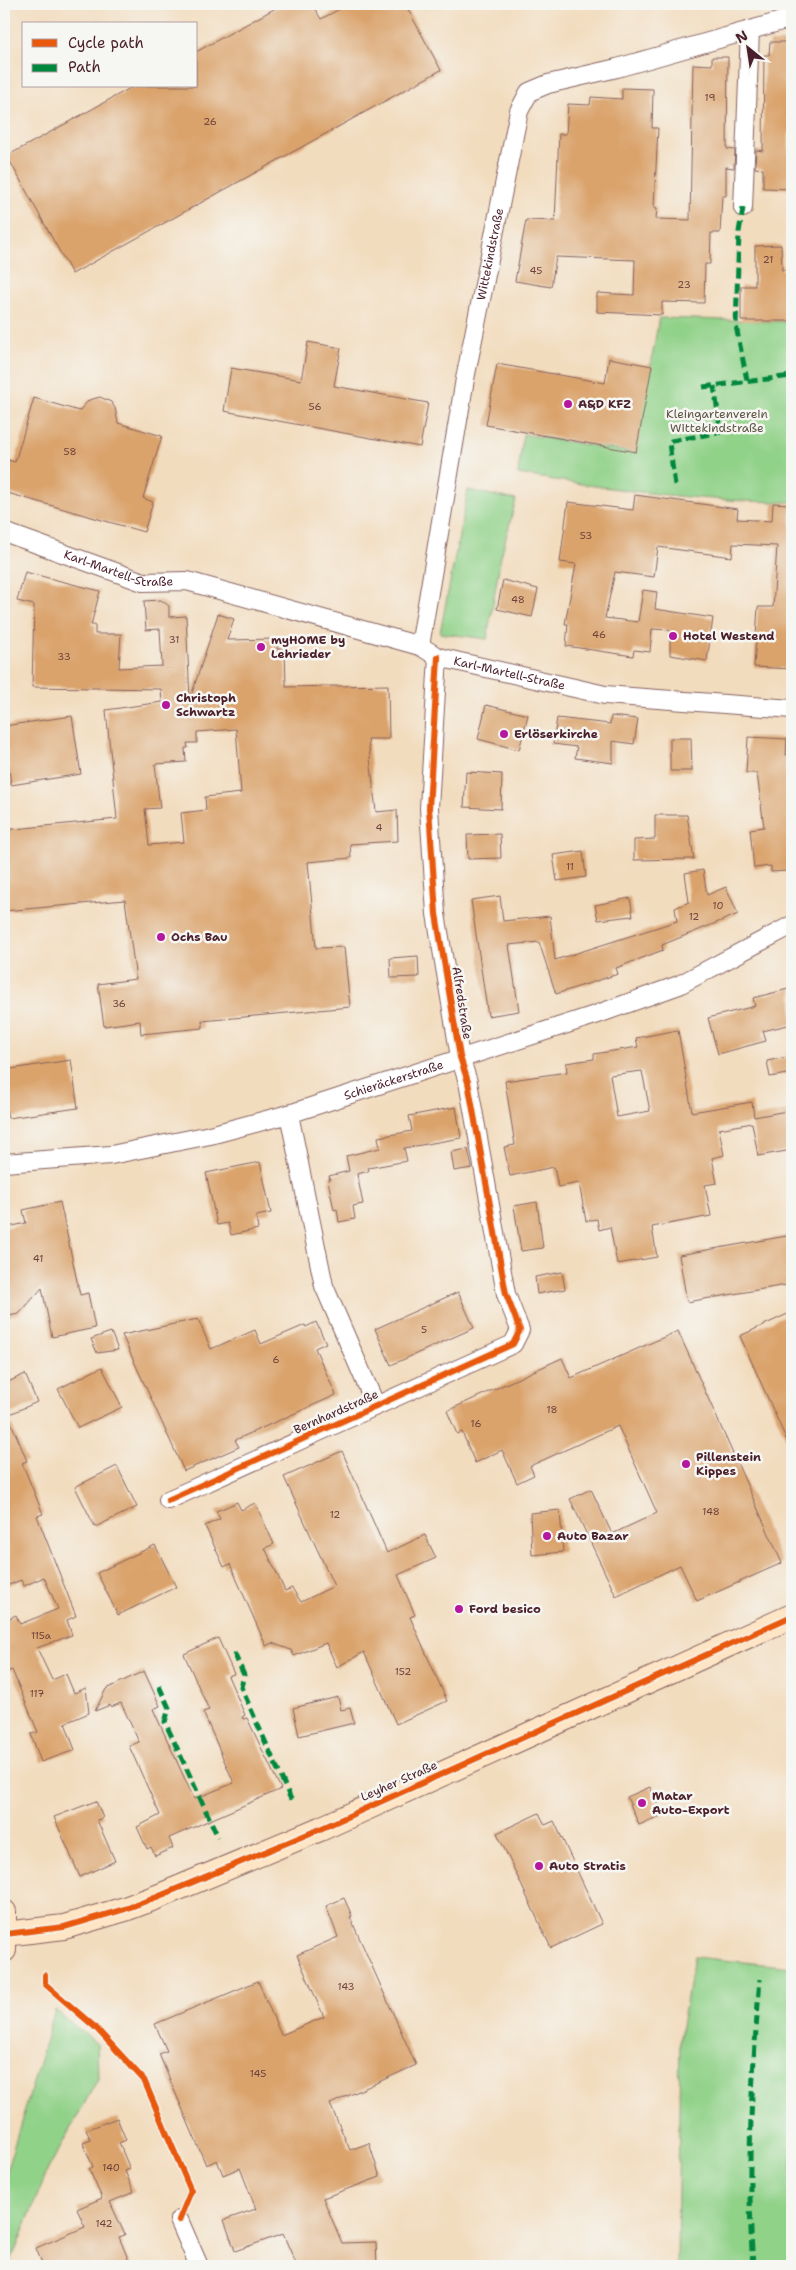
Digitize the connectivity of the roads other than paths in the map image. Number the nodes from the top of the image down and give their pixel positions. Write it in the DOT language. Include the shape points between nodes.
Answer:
graph roads {
  1 [pos="792,18"];
  2 [pos="750,30"];
  3 [pos="742,208"];
  4 [pos="4,532"];
  5 [pos="420,646"];
  6 [pos="438,657"];
  7 [pos="792,710"];
  8 [pos="792,925"];
  9 [pos="460,1057"];
  10 [pos="289,1114"];
  11 [pos="4,1163"];
  12 [pos="513,1344"];
  13 [pos="376,1406"];
  14 [pos="168,1500"];
  15 [pos="792,1616"];
  16 [pos="4,1932"];
  17 [pos="179,2220"];
  18 [pos="199,2266"];
  1 -- 2 [label="street, Wittekindstraße"];
  2 -- 3 [label="street"];
  2 -- 5 [label="street, Wittekindstraße" via="548,84 529,92 518,111 466,379"];
  4 -- 5 [label="street, Karl-Martell-Straße" via="143,582 187,581"];
  5 -- 6 [label="street, Karl-Martell-Straße"];
  6 -- 7 [label="street, Karl-Martell-Straße" via="605,695"];
  6 -- 9 [label="street, Alfredstraße" via="429,808 436,914"];
  8 -- 9 [label="street, Schieräckerstraße" via="679,985"];
  9 -- 10 [label="street, Schieräckerstraße" via="387,1084"];
  9 -- 12 [label="street, Alfredstraße" via="468,1082 506,1294 520,1330"];
  10 -- 11 [label="street, Schieräckerstraße" via="111,1155"];
  10 -- 13 [label="street, Bernhardstraße" via="324,1286"];
  12 -- 13 [label="street, Bernhardstraße"];
  13 -- 14 [label="street, Bernhardstraße"];
  15 -- 16 [label="main road, Leyher Straße" via="320,1829 157,1897 64,1927"];
  17 -- 18 [label="street"];
}
